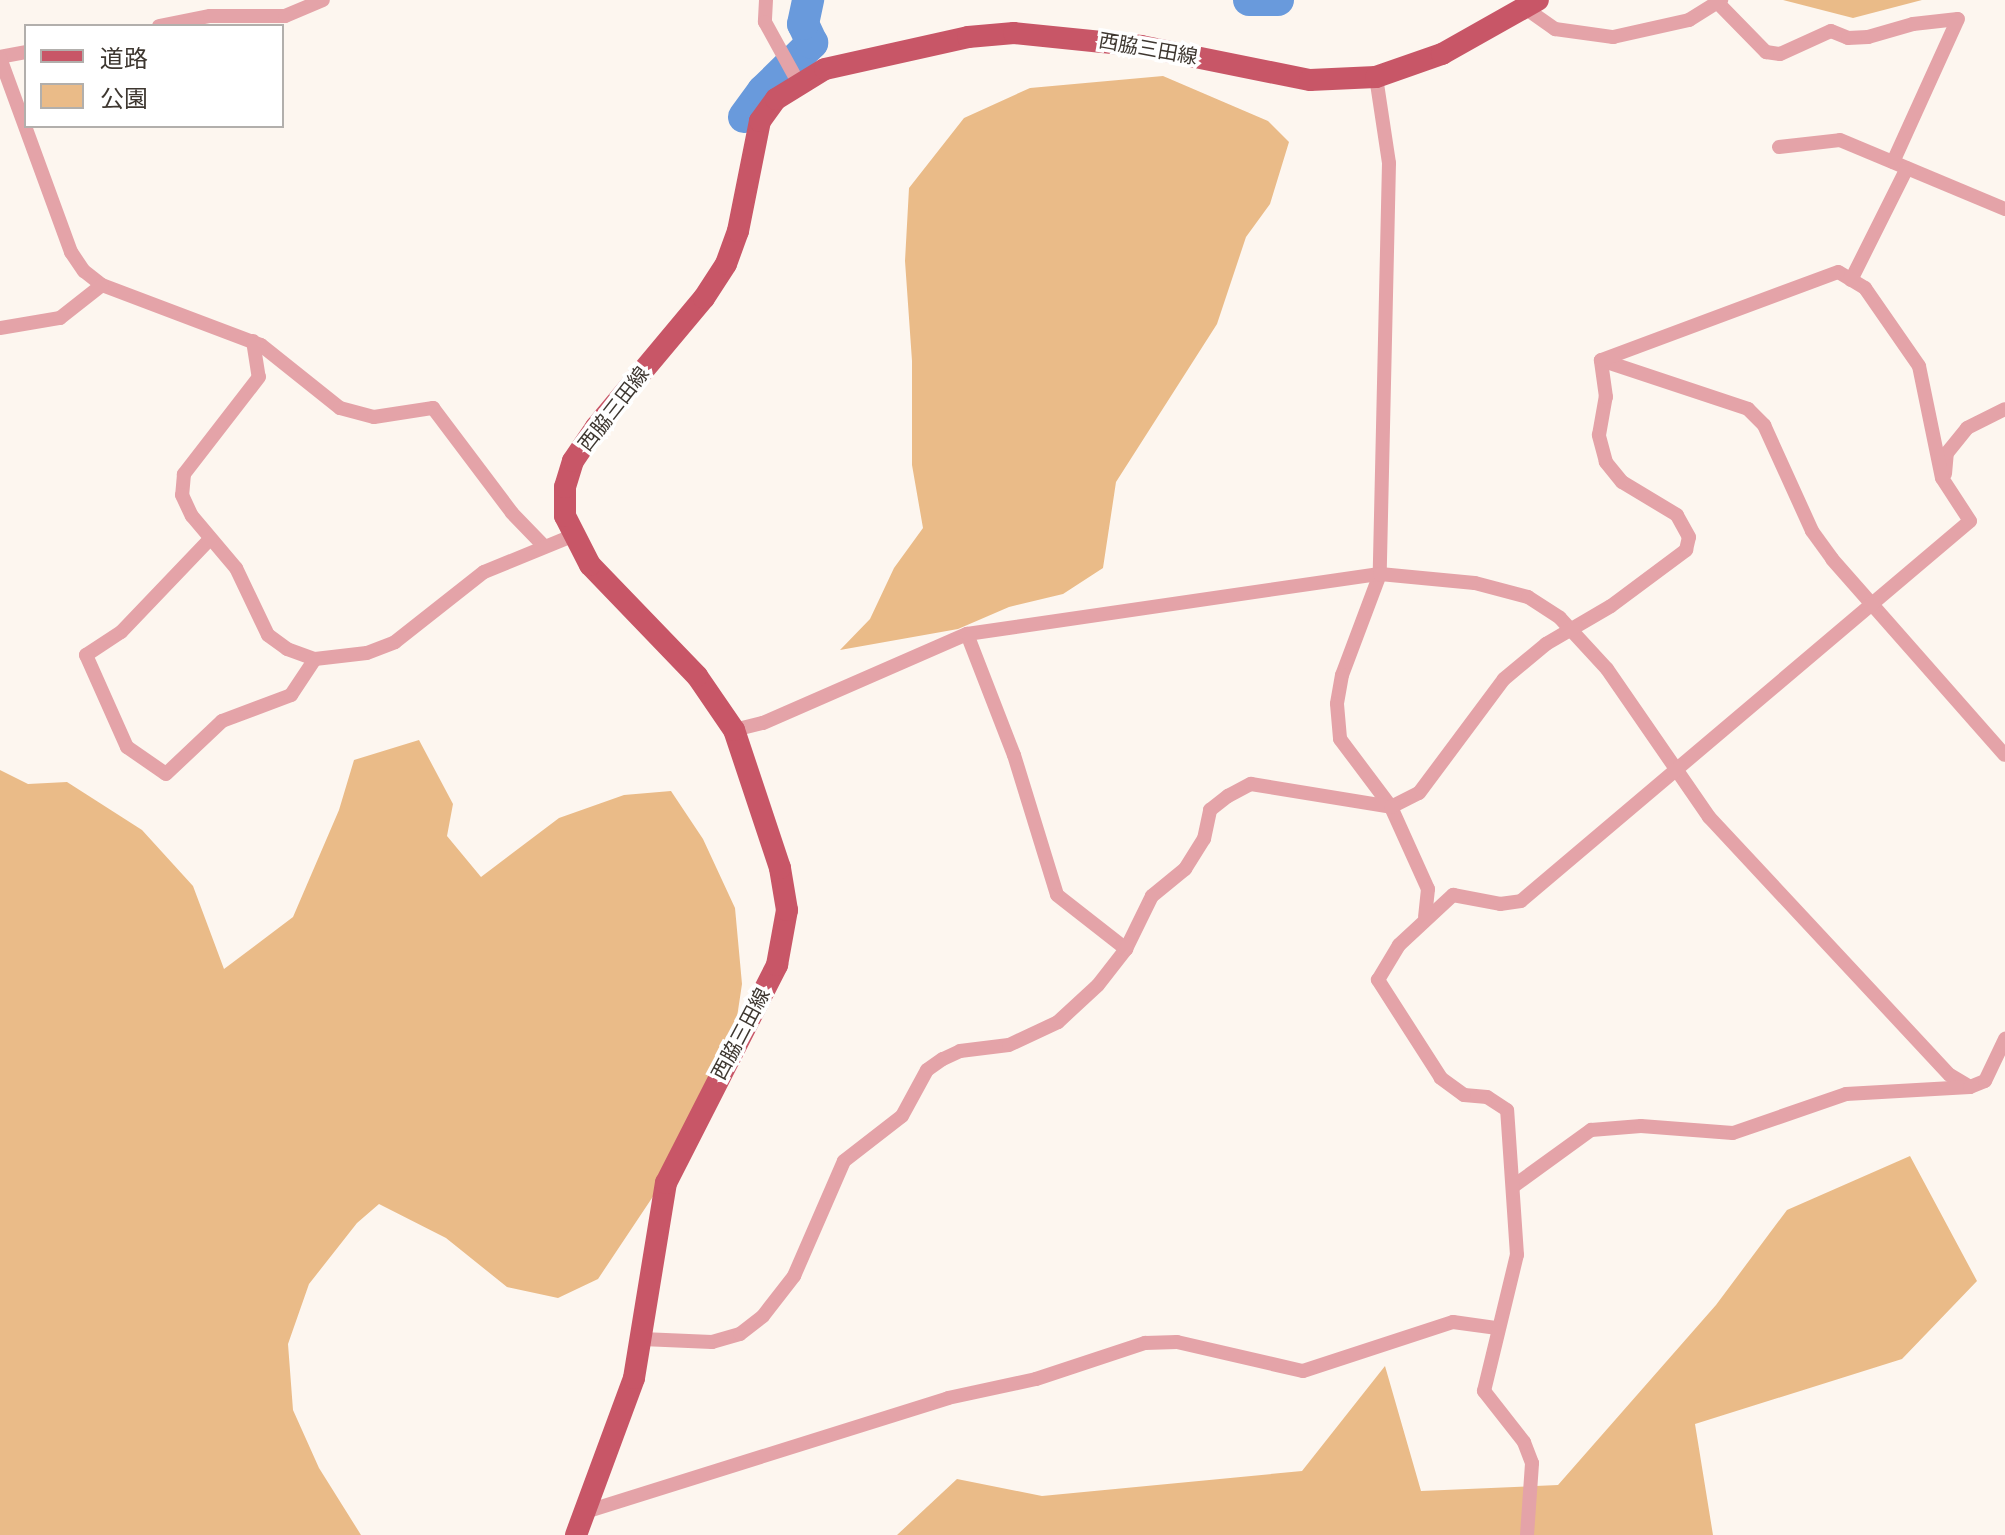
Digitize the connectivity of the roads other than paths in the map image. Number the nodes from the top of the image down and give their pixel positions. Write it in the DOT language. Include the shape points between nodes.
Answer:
graph roads {
  1 [pos="323,0"];
  2 [pos="766,0"];
  3 [pos="1719,2"];
  4 [pos="1532,4"];
  5 [pos="169,24"];
  6 [pos="24,52"];
  7 [pos="0,58"];
  8 [pos="1376,77"];
  9 [pos="798,82"];
  10 [pos="24,124"];
  11 [pos="26,128"];
  12 [pos="1779,147"];
  13 [pos="1900,165"];
  14 [pos="2005,209"];
  15 [pos="1851,280"];
  16 [pos="102,285"];
  17 [pos="0,328"];
  18 [pos="253,341"];
  19 [pos="1601,360"];
  20 [pos="2005,409"];
  21 [pos="1950,494"];
  22 [pos="572,536"];
  23 [pos="210,539"];
  24 [pos="544,546"];
  25 [pos="1380,574"];
  26 [pos="1872,602"];
  27 [pos="1571,630"];
  28 [pos="967,634"];
  29 [pos="315,659"];
  30 [pos="734,730"];
  31 [pos="2005,755"];
  32 [pos="1676,771"];
  33 [pos="1391,807"];
  34 [pos="1425,917"];
  35 [pos="1126,949"];
  36 [pos="2005,1039"];
  37 [pos="2005,1076"];
  38 [pos="1985,1081"];
  39 [pos="1970,1087"];
  40 [pos="1515,1185"];
  41 [pos="1496,1328"];
  42 [pos="642,1339"];
  43 [pos="585,1512"];
  44 [pos="576,1535"];
  45 [pos="1527,1535"];
  1 -- 5 [label="street" via="285,16 210,16"];
  2 -- 9 [label="street" via="765,22"];
  3 -- 4 [label="street" via="1654,31 1613,37 1555,29"];
  3 -- 13 [label="street" via="1766,52 1780,54 1831,31 1848,38 1868,37 1958,19"];
  4 -- 8 [label="main road, 西脇三田線" via="1442,54"];
  6 -- 7 [label="street"];
  7 -- 10 [label="street"];
  8 -- 9 [label="main road, 西脇三田線" via="1310,80 1141,46 1014,33 859,59"];
  8 -- 25 [label="street" via="1389,163"];
  9 -- 22 [label="main road, 西脇三田線" via="776,99 752,139 744,202 726,264 573,461 565,487"];
  11 -- 16 [label="street" via="71,252"];
  12 -- 13 [label="street" via="1840,140"];
  13 -- 14 [label="street"];
  13 -- 15 [label="street"];
  15 -- 19 [label="street" via="1838,272"];
  15 -- 21 [label="street" via="1865,288 1919,366 1942,478"];
  16 -- 17 [label="street" via="60,318"];
  16 -- 18 [label="street"];
  18 -- 23 [label="street" via="259,377 184,474 182,495"];
  18 -- 24 [label="street" via="340,408 374,417 433,408 503,502"];
  19 -- 26 [label="street" via="1748,409 1764,425 1812,531"];
  19 -- 27 [label="street" via="1606,397 1599,435 1606,462 1622,482 1677,515 1689,537 1686,550"];
  20 -- 21 [label="street" via="1967,428 1947,453"];
  21 -- 26 [label="street" via="1970,521"];
  22 -- 24 [label="street"];
  22 -- 30 [label="main road, 西脇三田線" via="590,565 697,676"];
  23 -- 29 [label="street" via="236,568 268,635"];
  23 -- 29 [label="street" via="121,632 86,655 127,747 166,774 222,721 291,695"];
  24 -- 29 [label="street" via="484,572 395,642 367,653"];
  25 -- 27 [label="street" via="1475,583 1528,597"];
  25 -- 28 [label="street"];
  25 -- 33 [label="street" via="1342,675 1337,704 1340,739"];
  26 -- 31 [label="street"];
  26 -- 32 [label="street"];
  27 -- 32 [label="street" via="1607,669"];
  27 -- 33 [label="street" via="1504,679 1419,793"];
  28 -- 30 [label="street" via="763,723"];
  28 -- 35 [label="street" via="1014,755 1057,895"];
  30 -- 42 [label="main road, 西脇三田線" via="782,877 784,937 760,1002 666,1183"];
  32 -- 34 [label="street" via="1521,901 1500,904 1453,895"];
  32 -- 39 [label="street" via="1709,817 1950,1075"];
  33 -- 34 [label="street" via="1428,889"];
  33 -- 35 [label="street" via="1251,784 1228,796 1210,810 1204,839 1185,869 1152,896"];
  34 -- 40 [label="street" via="1378,980 1441,1078 1464,1095 1487,1097 1507,1110 1507,1161"];
  35 -- 42 [label="street" via="1098,985 1058,1022 1009,1045 960,1051 927,1070 902,1116 844,1161 794,1276 763,1316 740,1334 712,1342"];
  36 -- 38 [label="street"];
  37 -- 38 [label="street"];
  38 -- 39 [label="street"];
  39 -- 40 [label="street" via="1846,1094 1733,1133 1641,1126 1591,1130"];
  40 -- 41 [label="street" via="1517,1255"];
  41 -- 43 [label="street" via="1453,1322 1303,1371 1177,1342 1145,1343 1036,1379 948,1398"];
  41 -- 45 [label="street" via="1484,1391 1524,1442 1532,1463"];
  42 -- 43 [label="main road, 西脇三田線" via="616,1438"];
  43 -- 44 [label="main road, 西脇三田線"];
}
